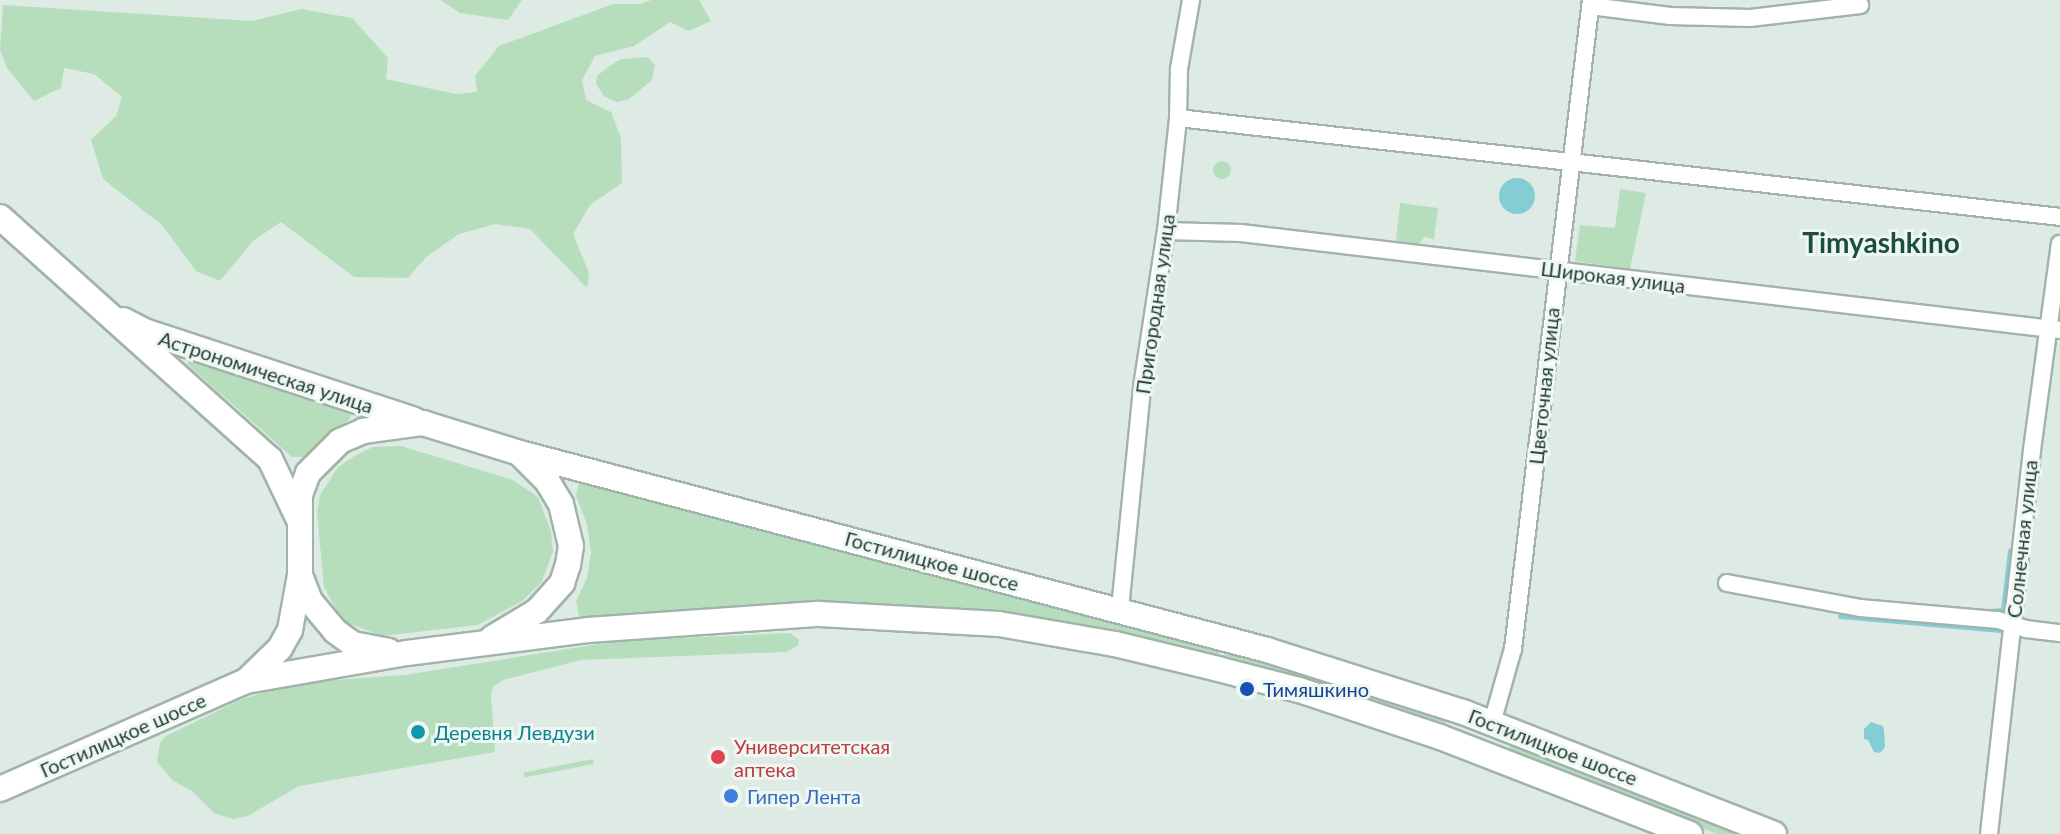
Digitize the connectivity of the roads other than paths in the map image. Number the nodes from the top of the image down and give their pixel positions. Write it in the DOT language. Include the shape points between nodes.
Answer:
graph roads {
  1 [pos="1191,0"];
  2 [pos="1591,3"];
  3 [pos="1860,5"];
  4 [pos="1178,118"];
  5 [pos="1570,162"];
  6 [pos="0,217"];
  7 [pos="2060,217"];
  8 [pos="1166,231"];
  9 [pos="2060,244"];
  10 [pos="1557,271"];
  11 [pos="111,314"];
  12 [pos="2055,330"];
  13 [pos="423,423"];
  14 [pos="520,453"];
  15 [pos="299,520"];
  16 [pos="300,575"];
  17 [pos="1727,583"];
  18 [pos="1120,609"];
  19 [pos="2013,624"];
  20 [pos="2060,633"];
  21 [pos="483,643"];
  22 [pos="407,653"];
  23 [pos="246,681"];
  24 [pos="1492,723"];
  25 [pos="1480,751"];
  26 [pos="0,789"];
  27 [pos="1690,834"];
  28 [pos="1774,834"];
  29 [pos="1989,834"];
  1 -- 4 [label="street, Пригородная улица" via="1179,69"];
  2 -- 3 [label="street" via="1670,16 1750,18"];
  2 -- 5 [label="street, Цветочная улица"];
  4 -- 5 [label="street"];
  4 -- 8 [label="street, Пригородная улица"];
  5 -- 7 [label="street"];
  5 -- 10 [label="street, Цветочная улица"];
  6 -- 11 [label="main road, Астрономическая улица"];
  8 -- 10 [label="street, Широкая улица" via="1241,233"];
  8 -- 18 [label="street, Пригородная улица" via="1142,387"];
  9 -- 12 [label="street, Солнечная улица"];
  10 -- 12 [label="street, Широкая улица"];
  10 -- 24 [label="street, Цветочная улица" via="1513,649"];
  11 -- 13 [label="main road, Астрономическая улица" via="147,332"];
  11 -- 15 [label="main road, Астрономическая улица" via="270,459"];
  12 -- 19 [label="street, Солнечная улица"];
  13 -- 14 [label="main road, Гостилицкое шоссе"];
  13 -- 15 [label="main road, Гостилицкое шоссе" via="363,431 340,441 308,473"];
  14 -- 18 [label="main road, Гостилицкое шоссе"];
  14 -- 21 [label="main road" via="561,504 571,546 568,565 562,583 537,611"];
  15 -- 16 [label="main road, Гостилицкое шоссе"];
  16 -- 22 [label="main road" via="310,601 335,631 353,644"];
  16 -- 23 [label="main road, Гостилицкое шоссе" via="290,630 280,648"];
  17 -- 19 [label="street" via="1860,608"];
  18 -- 24 [label="main road, Гостилицкое шоссе"];
  19 -- 20 [label="street"];
  19 -- 29 [label="street, Солнечная улица"];
  21 -- 22 [label="main road, Гостилицкое шоссе"];
  21 -- 25 [label="main road, Гостилицкое шоссе" via="677,621 819,614 999,624 1115,644 1263,680"];
  22 -- 23 [label="main road, Гостилицкое шоссе"];
  23 -- 26 [label="main road, Гостилицкое шоссе"];
  24 -- 25 [label="main road"];
  24 -- 28 [label="main road, Гостилицкое шоссе"];
  25 -- 27 [label="main road, Гостилицкое шоссе"];
}
